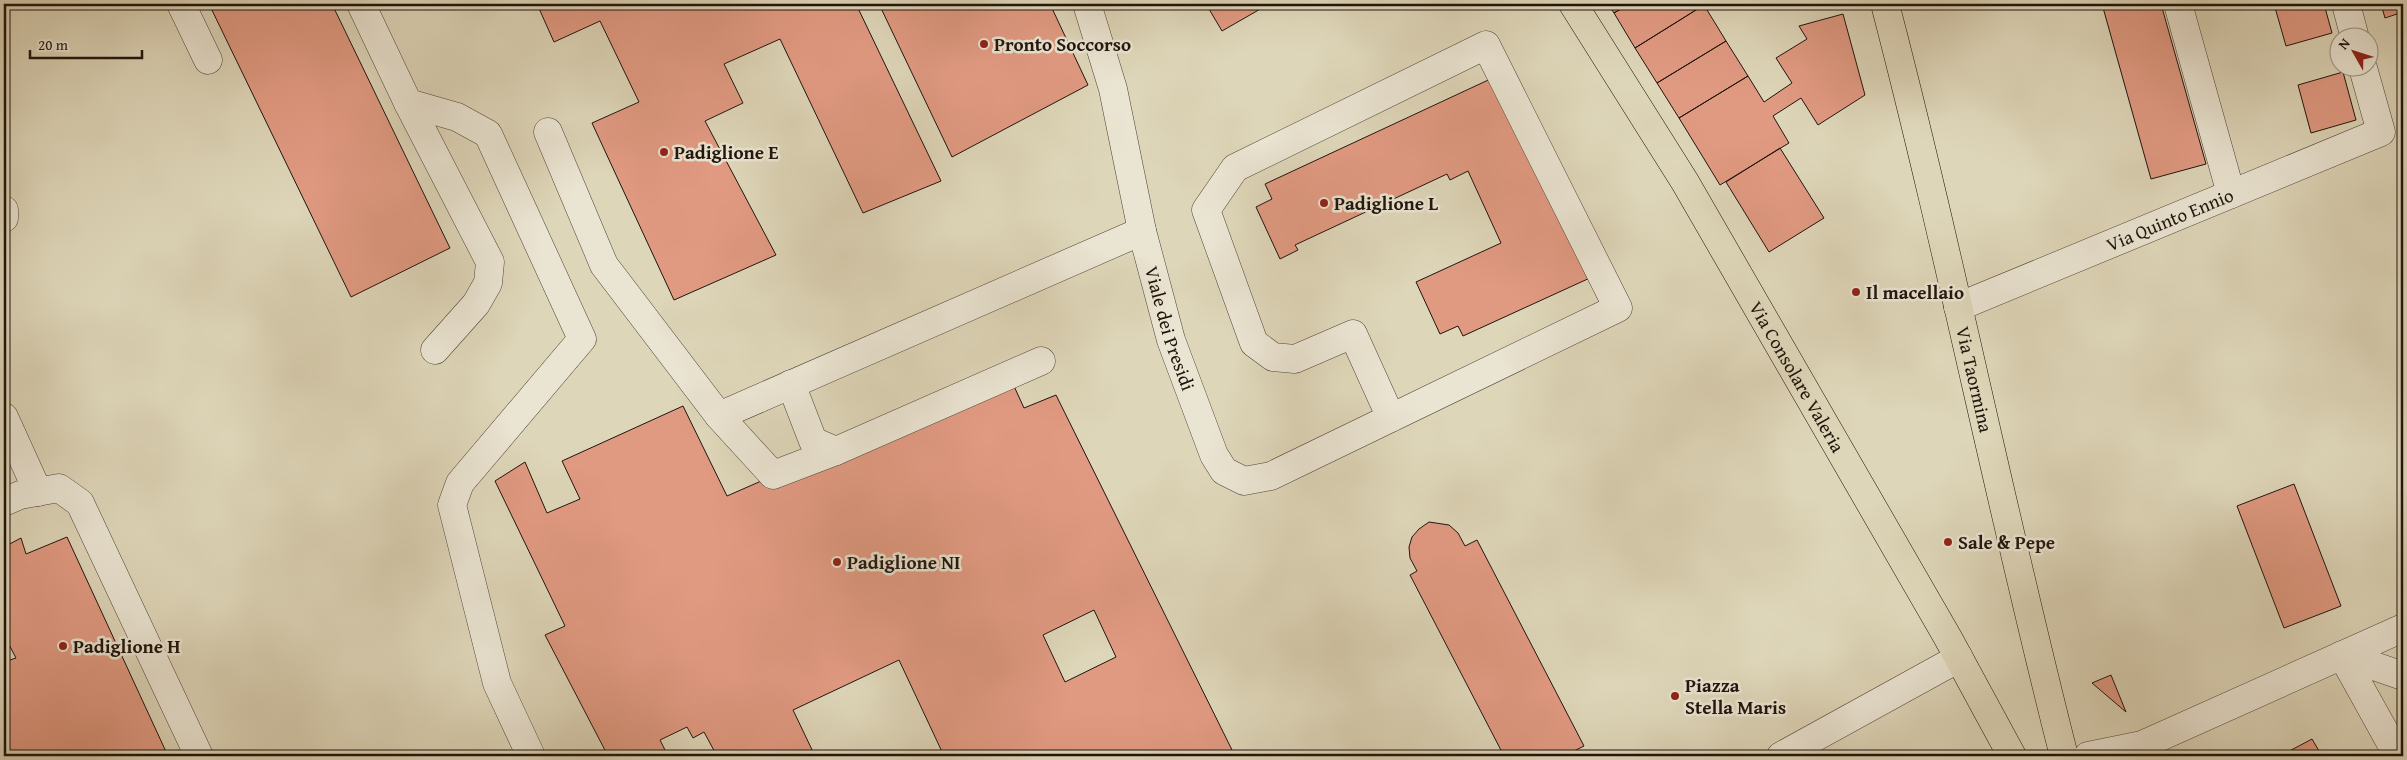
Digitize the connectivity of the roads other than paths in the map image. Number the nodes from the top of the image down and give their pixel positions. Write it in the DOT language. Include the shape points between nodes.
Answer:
graph roads {
  1 [pos="181,4"];
  2 [pos="361,4"];
  3 [pos="1088,4"];
  4 [pos="1573,4"];
  5 [pos="1885,4"];
  6 [pos="2178,4"];
  7 [pos="2346,4"];
  8 [pos="2352,28"];
  9 [pos="208,60"];
  10 [pos="2366,78"];
  11 [pos="408,103"];
  12 [pos="548,132"];
  13 [pos="2231,194"];
  14 [pos="4,210"];
  15 [pos="4,218"];
  16 [pos="1142,231"];
  17 [pos="1958,307"];
  18 [pos="435,350"];
  19 [pos="1042,361"];
  20 [pos="791,384"];
  21 [pos="719,416"];
  22 [pos="4,417"];
  23 [pos="1391,418"];
  24 [pos="836,451"];
  25 [pos="38,492"];
  26 [pos="4,502"];
  27 [pos="2403,628"];
  28 [pos="2342,655"];
  29 [pos="1960,658"];
  30 [pos="2403,676"];
  31 [pos="199,756"];
  32 [pos="531,756"];
  33 [pos="1780,756"];
  34 [pos="2012,756"];
  35 [pos="2064,756"];
  36 [pos="2088,756"];
  37 [pos="2398,756"];
  1 -- 9 [label="street"];
  2 -- 11 [label="street"];
  3 -- 16 [label="street, Viale dei Presidi" via="1113,89"];
  4 -- 29 [label="main road, Via Consolare Valeria" via="1685,182"];
  5 -- 17 [label="main road, Via Taormina"];
  6 -- 13 [label="street"];
  7 -- 8 [label="street"];
  10 -- 13 [label="street, Via Quinto Ennio" via="2381,132"];
  11 -- 18 [label="street" via="490,262 488,283 476,304"];
  11 -- 32 [label="street" via="457,117 488,134 582,339 460,483 452,504 497,683"];
  12 -- 21 [label="street" via="604,266"];
  13 -- 17 [label="street, Via Quinto Ennio"];
  14 -- 15 [label="street"];
  16 -- 20 [label="street"];
  16 -- 23 [label="street, Viale dei Presidi" via="1171,340 1214,455 1224,471 1244,481 1270,476"];
  17 -- 35 [label="main road, Via Taormina" via="2026,610"];
  19 -- 24 [label="street"];
  20 -- 21 [label="street"];
  20 -- 24 [label="street" via="813,441"];
  21 -- 24 [label="street" via="773,475"];
  22 -- 25 [label="street"];
  23 -- 23 [label="street, Viale dei Presidi" via="1618,308 1486,46 1236,168 1206,210 1254,343 1273,357 1295,359 1353,334"];
  25 -- 26 [label="street" via="20,494"];
  25 -- 31 [label="street" via="59,488 80,503"];
  27 -- 28 [label="street"];
  28 -- 30 [label="street"];
  28 -- 36 [label="street" via="2142,745"];
  28 -- 37 [label="street"];
  29 -- 33 [label="street"];
  29 -- 34 [label="main road, Via Consolare Valeria"];
}
